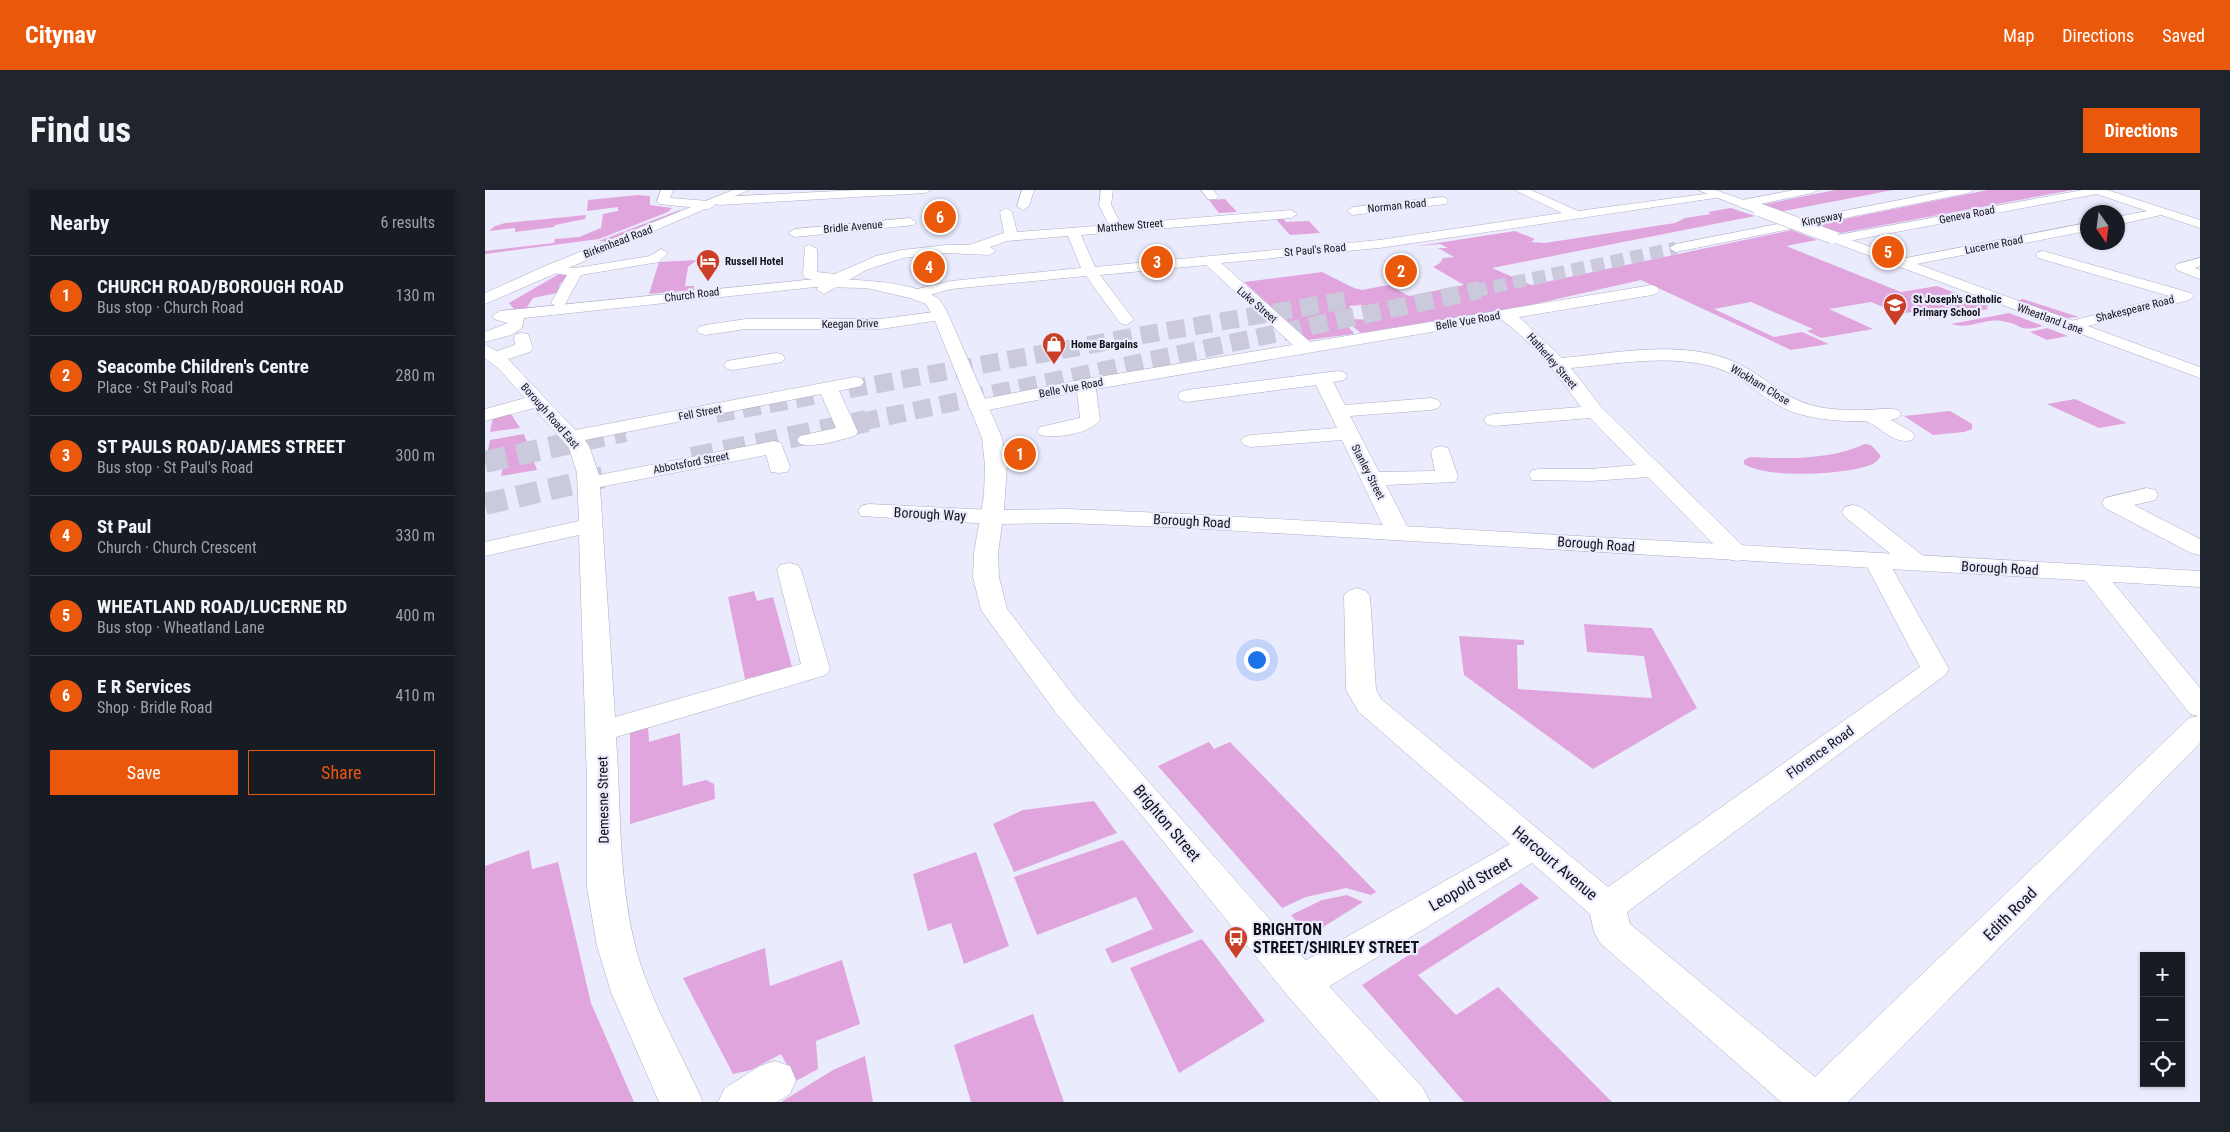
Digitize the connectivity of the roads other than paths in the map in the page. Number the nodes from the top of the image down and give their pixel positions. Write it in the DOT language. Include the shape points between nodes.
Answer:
graph roads {
  1 [pos="667,190"];
  2 [pos="743,190"];
  3 [pos="1028,190"];
  4 [pos="1107,190"];
  5 [pos="1420,190"];
  6 [pos="1521,190"];
  7 [pos="1812,190"];
  8 [pos="1937,190"];
  9 [pos="1968,190"];
  10 [pos="2096,190"];
  11 [pos="1710,192"];
  12 [pos="848,194"];
  13 [pos="929,198"];
  14 [pos="773,199"];
  15 [pos="1637,201"];
  16 [pos="714,203"];
  17 [pos="1742,204"];
  18 [pos="1023,206"];
  19 [pos="2192,206"];
  20 [pos="842,208"];
  21 [pos="1353,211"];
  22 [pos="2164,211"];
  23 [pos="1006,212"];
  24 [pos="759,214"];
  25 [pos="1291,214"];
  26 [pos="1665,214"];
  27 [pos="1577,215"];
  28 [pos="1239,218"];
  29 [pos="1476,219"];
  30 [pos="2125,219"];
  31 [pos="1161,224"];
  32 [pos="2200,224"];
  33 [pos="2080,227"];
  34 [pos="1117,228"];
  35 [pos="1493,228"];
  36 [pos="1073,231"];
  37 [pos="1251,232"];
  38 [pos="795,233"];
  39 [pos="1011,236"];
  40 [pos="1835,238"];
  41 [pos="1662,243"];
  42 [pos="1676,248"];
  43 [pos="810,249"];
  44 [pos="971,249"];
  45 [pos="911,252"];
  46 [pos="2043,255"];
  47 [pos="677,258"];
  48 [pos="1209,260"];
  49 [pos="2200,262"];
  50 [pos="1185,263"];
  51 [pos="1901,263"];
  52 [pos="550,269"];
  53 [pos="998,269"];
  54 [pos="577,272"];
  55 [pos="1090,272"];
  56 [pos="2200,275"];
  57 [pos="831,283"];
  58 [pos="1652,290"];
  59 [pos="914,294"];
  60 [pos="2193,294"];
  61 [pos="489,297"];
  62 [pos="559,303"];
  63 [pos="1505,314"];
  64 [pos="941,316"];
  65 [pos="1126,320"];
  66 [pos="503,324"];
  67 [pos="759,324"];
  68 [pos="2069,326"];
  69 [pos="705,330"];
  70 [pos="1306,348"];
  71 [pos="488,351"];
  72 [pos="776,358"];
  73 [pos="753,362"];
  74 [pos="1559,364"];
  75 [pos="733,366"];
  76 [pos="2200,373"];
  77 [pos="855,382"];
  78 [pos="1086,385"];
  79 [pos="828,388"];
  80 [pos="1187,396"];
  81 [pos="536,401"];
  82 [pos="1430,404"];
  83 [pos="979,406"];
  84 [pos="1338,412"];
  85 [pos="1595,412"];
  86 [pos="485,414"];
  87 [pos="1494,420"];
  88 [pos="1047,431"];
  89 [pos="1348,432"];
  90 [pos="1905,436"];
  91 [pos="571,437"];
  92 [pos="807,440"];
  93 [pos="1251,441"];
  94 [pos="1441,452"];
  95 [pos="779,467"];
  96 [pos="1653,470"];
  97 [pos="1540,476"];
  98 [pos="1371,479"];
  99 [pos="589,483"];
  100 [pos="2147,495"];
  101 [pos="869,511"];
  102 [pos="1853,512"];
  103 [pos="992,517"];
  104 [pos="591,525"];
  105 [pos="1398,532"];
  106 [pos="2200,548"];
  107 [pos="485,549"];
  108 [pos="1737,554"];
  109 [pos="1876,562"];
  110 [pos="1917,563"];
  111 [pos="789,570"];
  112 [pos="2091,573"];
  113 [pos="2200,579"];
  114 [pos="1357,596"];
  115 [pos="2198,707"];
  116 [pos="601,731"];
  117 [pos="1534,846"];
  118 [pos="1607,907"];
  119 [pos="1301,983"];
  120 [pos="775,1080"];
  121 [pos="1396,1098"];
  122 [pos="681,1102"];
  123 [pos="739,1102"];
  124 [pos="1812,1102"];
  125 [pos="1819,1102"];
  1 -- 16 [label="main road" via="663,202"];
  2 -- 16 [label="main road, Birkenhead Road"];
  3 -- 18 [label="main road"];
  4 -- 34 [label="main road" via="1105,205"];
  5 -- 21 [label="main road, Norman Road" via="1446,204"];
  6 -- 27 [label="main road"];
  7 -- 17 [label="main road"];
  8 -- 41 [label="main road, Kingsway"];
  9 -- 42 [label="main road, Kingsway"];
  10 -- 22 [label="main road"];
  10 -- 40 [label="main road, Geneva Road"];
  11 -- 15 [label="main road, St Paul's Road"];
  11 -- 17 [label="main road, Wheatland Lane"];
  12 -- 13 [label="main road"];
  12 -- 14 [label="main road"];
  12 -- 20 [label="main road"];
  14 -- 16 [label="main road"];
  14 -- 24 [label="main road"];
  15 -- 26 [label="main road"];
  15 -- 27 [label="main road, St Paul's Road"];
  16 -- 52 [label="main road, Birkenhead Road"];
  17 -- 40 [label="main road, Wheatland Lane, bridge"];
  19 -- 22 [label="main road"];
  22 -- 30 [label="main road"];
  22 -- 32 [label="main road"];
  23 -- 39 [label="main road"];
  25 -- 28 [label="main road, Matthew Street"];
  27 -- 35 [label="main road, St Paul's Road"];
  28 -- 31 [label="main road, Matthew Street"];
  28 -- 37 [label="main road"];
  29 -- 35 [label="main road"];
  31 -- 34 [label="main road, Matthew Street"];
  31 -- 50 [label="main road"];
  33 -- 51 [label="main road, Lucerne Road"];
  34 -- 36 [label="main road, Matthew Street"];
  35 -- 48 [label="main road, St Paul's Road" via="1379,244"];
  36 -- 39 [label="main road, Matthew Street"];
  36 -- 55 [label="main road"];
  38 -- 45 [label="main road, Bridle Avenue" via="912,217"];
  39 -- 44 [label="main road, Matthew Street"];
  40 -- 51 [label="main road, Wheatland Lane"];
  43 -- 57 [label="main road" via="810,275"];
  44 -- 45 [label="main road"];
  44 -- 53 [label="main road" via="995,252"];
  45 -- 57 [label="main road" via="878,260"];
  46 -- 60 [label="main road"];
  47 -- 54 [label="main road" via="657,256"];
  48 -- 50 [label="main road, St Paul's Road"];
  48 -- 70 [label="main road, Luke Street"];
  49 -- 56 [label="main road" via="2182,267"];
  50 -- 55 [label="main road, St Paul's Road"];
  51 -- 68 [label="main road, Wheatland Lane"];
  52 -- 54 [label="main road"];
  52 -- 61 [label="main road, Birkenhead Road"];
  53 -- 55 [label="main road, St Paul's Road"];
  53 -- 59 [label="main road, St Paul's Road"];
  54 -- 62 [label="main road"];
  55 -- 65 [label="main road"];
  57 -- 59 [label="main road, Church Road" via="866,284"];
  57 -- 66 [label="main road, Church Road"];
  58 -- 63 [label="main road, Belle Vue Road"];
  59 -- 64 [label="main road, Church Road" via="932,301"];
  60 -- 68 [label="main road, Shakespeare Road"];
  61 -- 66 [label="main road, Birkenhead Road" via="487,307"];
  63 -- 70 [label="main road, Belle Vue Road"];
  63 -- 74 [label="main road, Hatherley Street"];
  64 -- 67 [label="main road, Keegan Drive" via="868,324"];
  64 -- 83 [label="main road, Church Road"];
  66 -- 71 [label="main road"];
  66 -- 71 [label="main road" via="524,348"];
  67 -- 69 [label="main road, Keegan Drive"];
  67 -- 73 [label="main road" via="752,335"];
  68 -- 76 [label="main road, Wheatland Lane"];
  70 -- 78 [label="main road, Belle Vue Road"];
  71 -- 81 [label="main road, Borough Road East"];
  72 -- 73 [label="main road"];
  73 -- 75 [label="main road"];
  74 -- 85 [label="main road, Hatherley Street"];
  74 -- 90 [label="main road, Wickham Close" via="1659,356 1698,358 1733,368 1793,405 1840,415 1881,415"];
  77 -- 79 [label="main road, Fell Street"];
  78 -- 83 [label="main road, Belle Vue Road"];
  78 -- 88 [label="main road" via="1089,420 1081,425"];
  79 -- 91 [label="main road, Fell Street"];
  79 -- 92 [label="main road" via="848,432"];
  80 -- 84 [label="main road, Stanley Street" via="1330,378"];
  81 -- 86 [label="main road"];
  81 -- 91 [label="main road, Borough Road East"];
  82 -- 84 [label="main road"];
  83 -- 103 [label="main road, Church Road" via="992,438 997,465"];
  84 -- 89 [label="main road, Stanley Street"];
  85 -- 87 [label="main road"];
  85 -- 96 [label="main road, Hatherley Street"];
  89 -- 93 [label="main road"];
  89 -- 98 [label="main road, Stanley Street"];
  91 -- 99 [label="main road, Borough Road East" via="579,446"];
  94 -- 98 [label="main road" via="1447,477"];
  95 -- 99 [label="main road, Abbotsford Street" via="773,447"];
  96 -- 97 [label="main road"];
  96 -- 108 [label="main road, Hatherley Street"];
  98 -- 105 [label="main road, Stanley Street"];
  99 -- 104 [label="main road, Demesne Street"];
  100 -- 106 [label="main road" via="2113,503"];
  101 -- 103 [label="main road, Borough Way"];
  102 -- 110 [label="main road"];
  103 -- 105 [label="main road, Borough Road" via="1067,516"];
  103 -- 119 [label="main road, Brighton Street" via="986,577 994,610 1066,706"];
  104 -- 107 [label="main road"];
  104 -- 116 [label="main road, Demesne Street"];
  105 -- 108 [label="main road, Borough Road"];
  108 -- 109 [label="main road, Borough Road"];
  109 -- 110 [label="main road, Borough Road"];
  109 -- 118 [label="main road, Florence Road" via="1935,668"];
  110 -- 112 [label="main road, Borough Road"];
  111 -- 116 [label="main road" via="816,669"];
  112 -- 113 [label="main road, Borough Road"];
  112 -- 115 [label="main road, Edith Road"];
  114 -- 117 [label="main road, Harcourt Avenue" via="1361,690 1369,705"];
  115 -- 125 [label="main road, Edith Road"];
  116 -- 122 [label="main road, Demesne Street" via="605,888 616,946 631,992"];
  117 -- 118 [label="main road, Harcourt Avenue"];
  117 -- 119 [label="main road, Leopold Street"];
  118 -- 124 [label="main road, Harcourt Avenue" via="1613,932"];
  119 -- 121 [label="main road, Brighton Street"];
  120 -- 123 [label="main road"];
}
